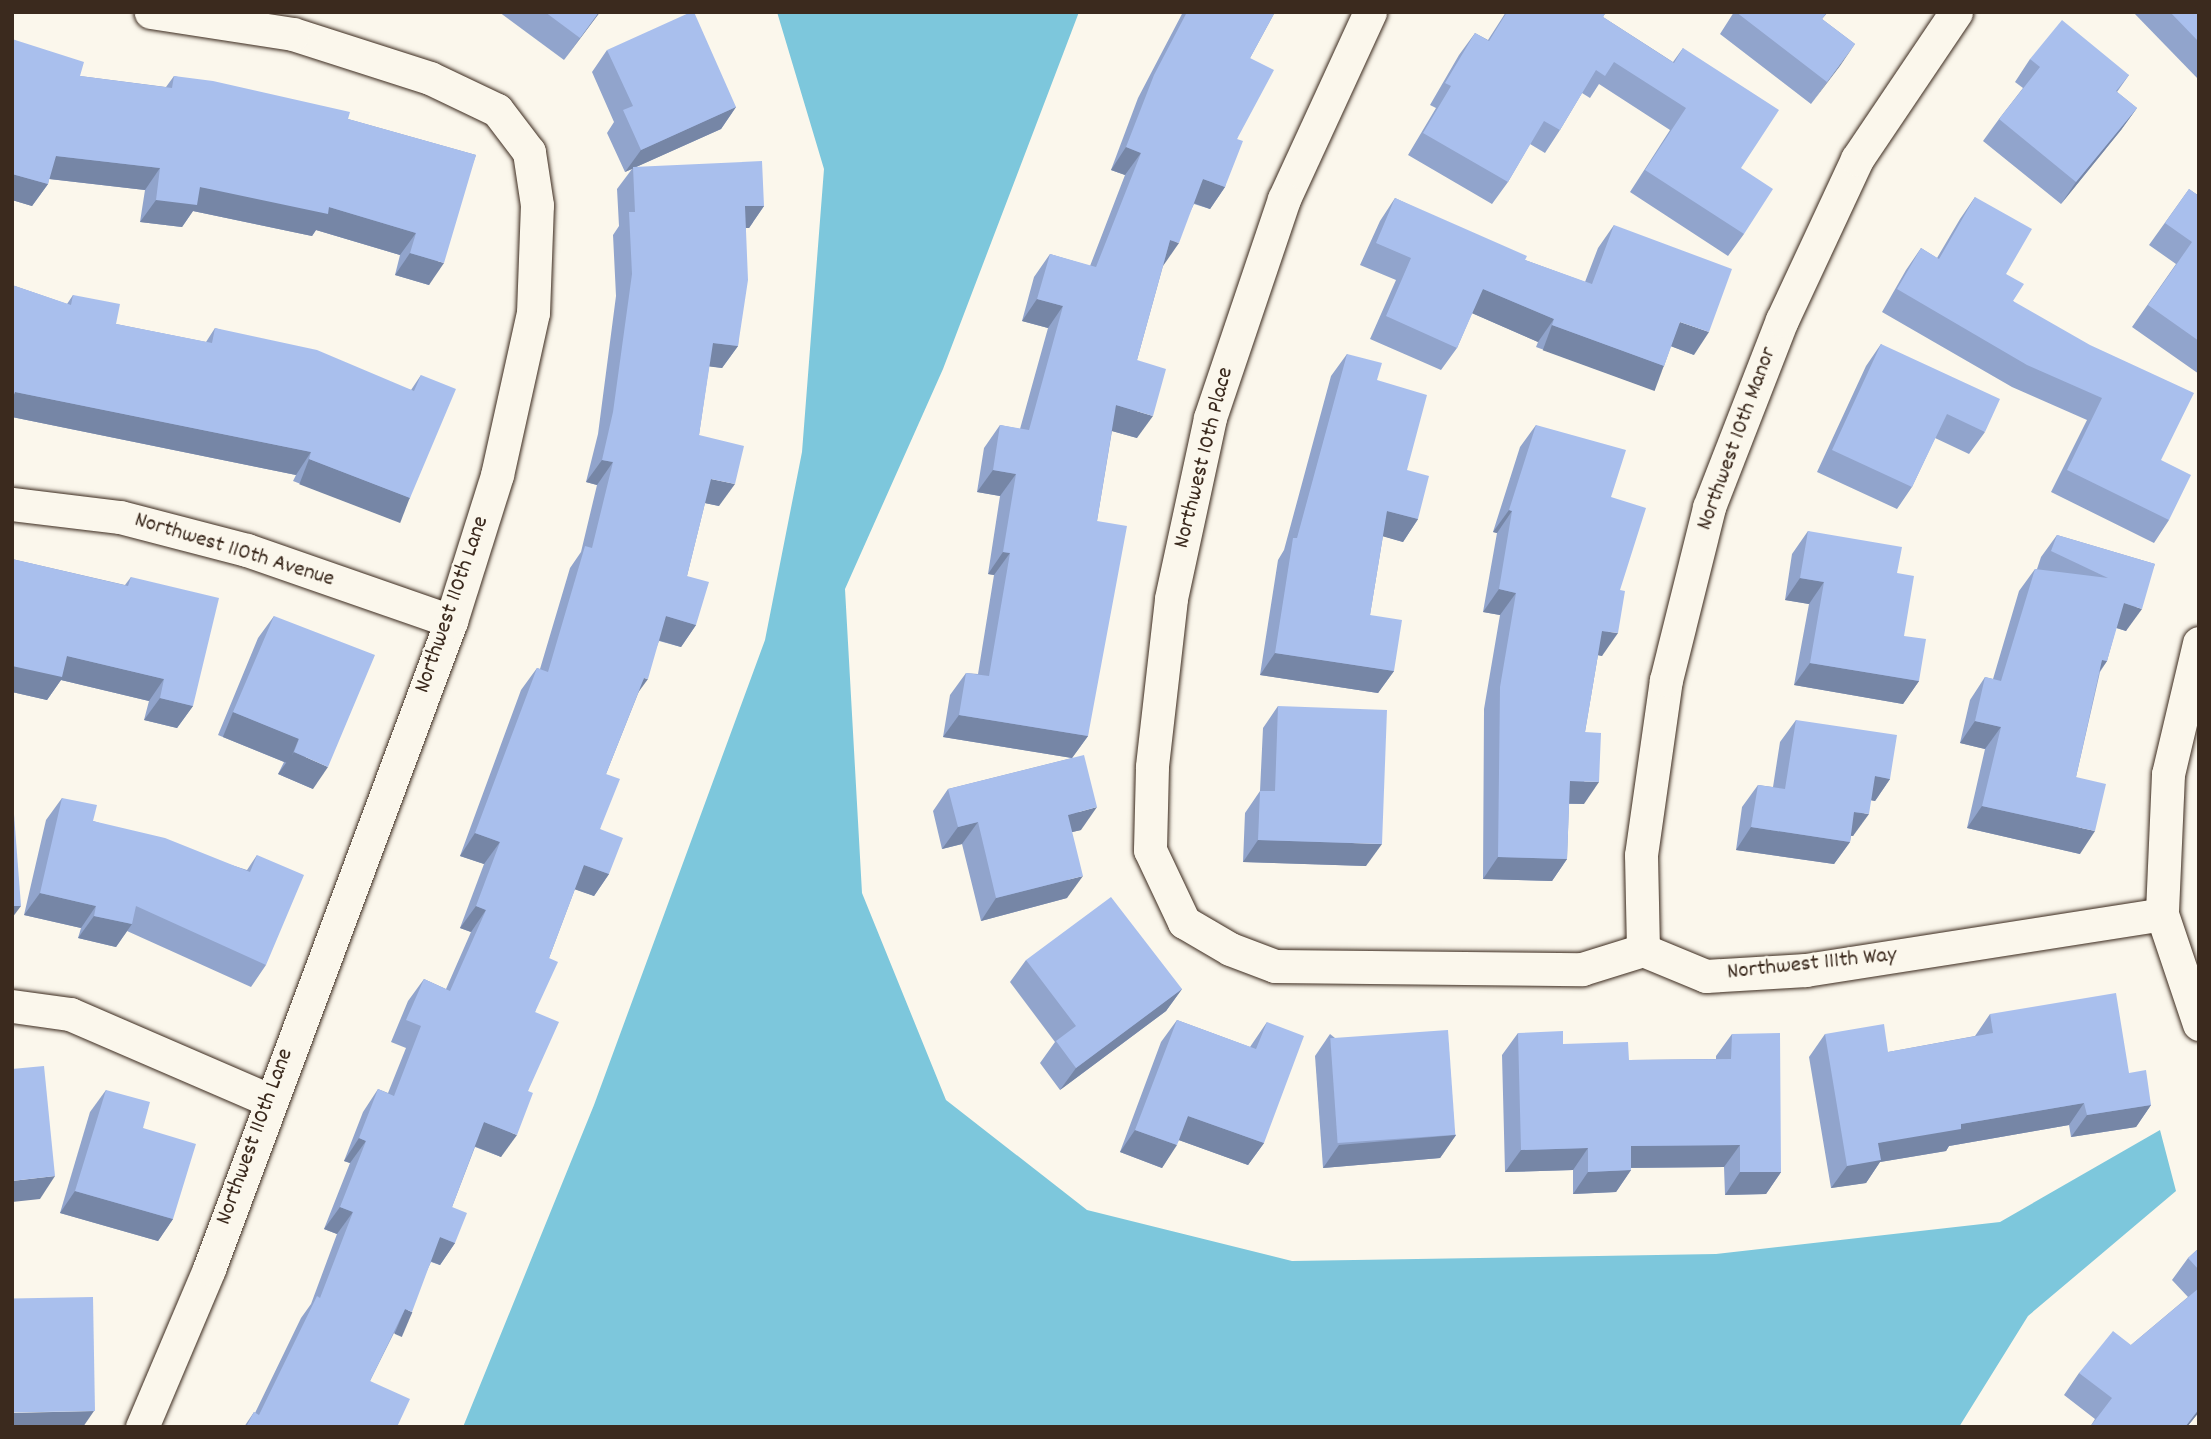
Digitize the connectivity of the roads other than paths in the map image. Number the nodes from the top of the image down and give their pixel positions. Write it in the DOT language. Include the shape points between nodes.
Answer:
graph roads {
  1 [pos="151,12"];
  2 [pos="1370,12"];
  3 [pos="1956,12"];
  4 [pos="12,504"];
  5 [pos="451,621"];
  6 [pos="2199,643"];
  7 [pos="2162,914"];
  8 [pos="1643,950"];
  9 [pos="12,1006"];
  10 [pos="2199,1024"];
  11 [pos="269,1100"];
  12 [pos="142,1427"];
  1 -- 5 [label="street, Northwest 110th Lane" via="293,34 430,78 497,110 529,152 537,205 533,313 497,475"];
  2 -- 8 [label="street, Northwest 10th Place" via="1284,199 1210,418 1171,598 1152,767 1150,850 1184,922 1275,966 1582,969"];
  3 -- 8 [label="street, Northwest 10th Manor" via="1857,159 1782,320 1709,507 1666,680 1641,855"];
  4 -- 5 [label="street, Northwest 110th Avenue" via="120,517 247,550"];
  5 -- 11 [label="street, Northwest 110th Lane"];
  6 -- 7 [label="street" via="2168,774"];
  7 -- 8 [label="street, Northwest 111th Way" via="1806,971 1706,976"];
  7 -- 10 [label="street"];
  9 -- 11 [label="street" via="70,1014"];
  11 -- 12 [label="street, Northwest 110th Lane" via="209,1269"];
}
